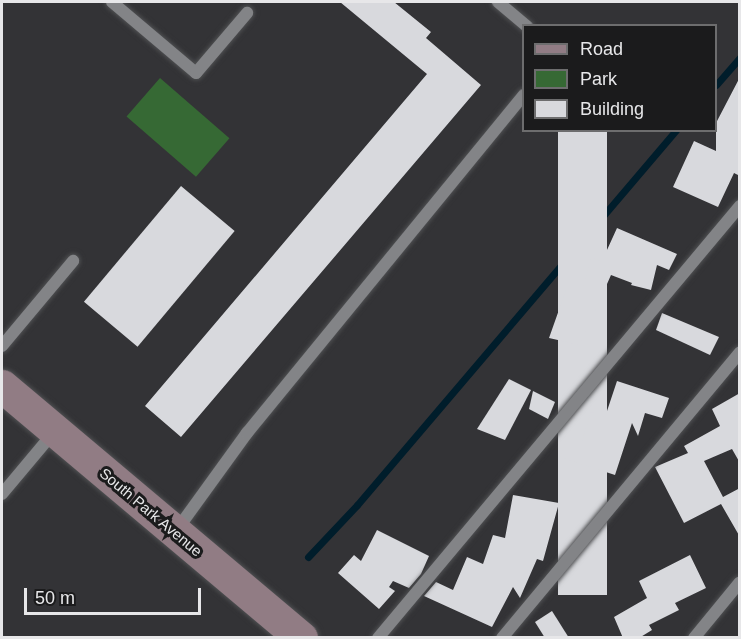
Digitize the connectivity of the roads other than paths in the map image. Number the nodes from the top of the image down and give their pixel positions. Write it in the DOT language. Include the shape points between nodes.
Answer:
graph roads {
  1 [pos="112,2"];
  2 [pos="498,2"];
  3 [pos="247,13"];
  4 [pos="525,24"];
  5 [pos="522,97"];
  6 [pos="740,206"];
  7 [pos="73,261"];
  8 [pos="2,346"];
  9 [pos="740,352"];
  10 [pos="2,386"];
  11 [pos="54,431"];
  12 [pos="2,494"];
  13 [pos="175,533"];
  14 [pos="740,582"];
  15 [pos="301,638"];
  16 [pos="378,638"];
  17 [pos="502,638"];
  18 [pos="694,638"];
  1 -- 3 [label="lane" via="196,73"];
  2 -- 4 [label="lane"];
  5 -- 13 [label="lane" via="247,434"];
  6 -- 16 [label="lane"];
  7 -- 8 [label="lane"];
  9 -- 17 [label="lane"];
  10 -- 11 [label="main road, South Park Avenue"];
  11 -- 12 [label="lane"];
  11 -- 13 [label="main road, South Park Avenue"];
  13 -- 15 [label="main road, South Park Avenue"];
  14 -- 18 [label="lane"];
}
